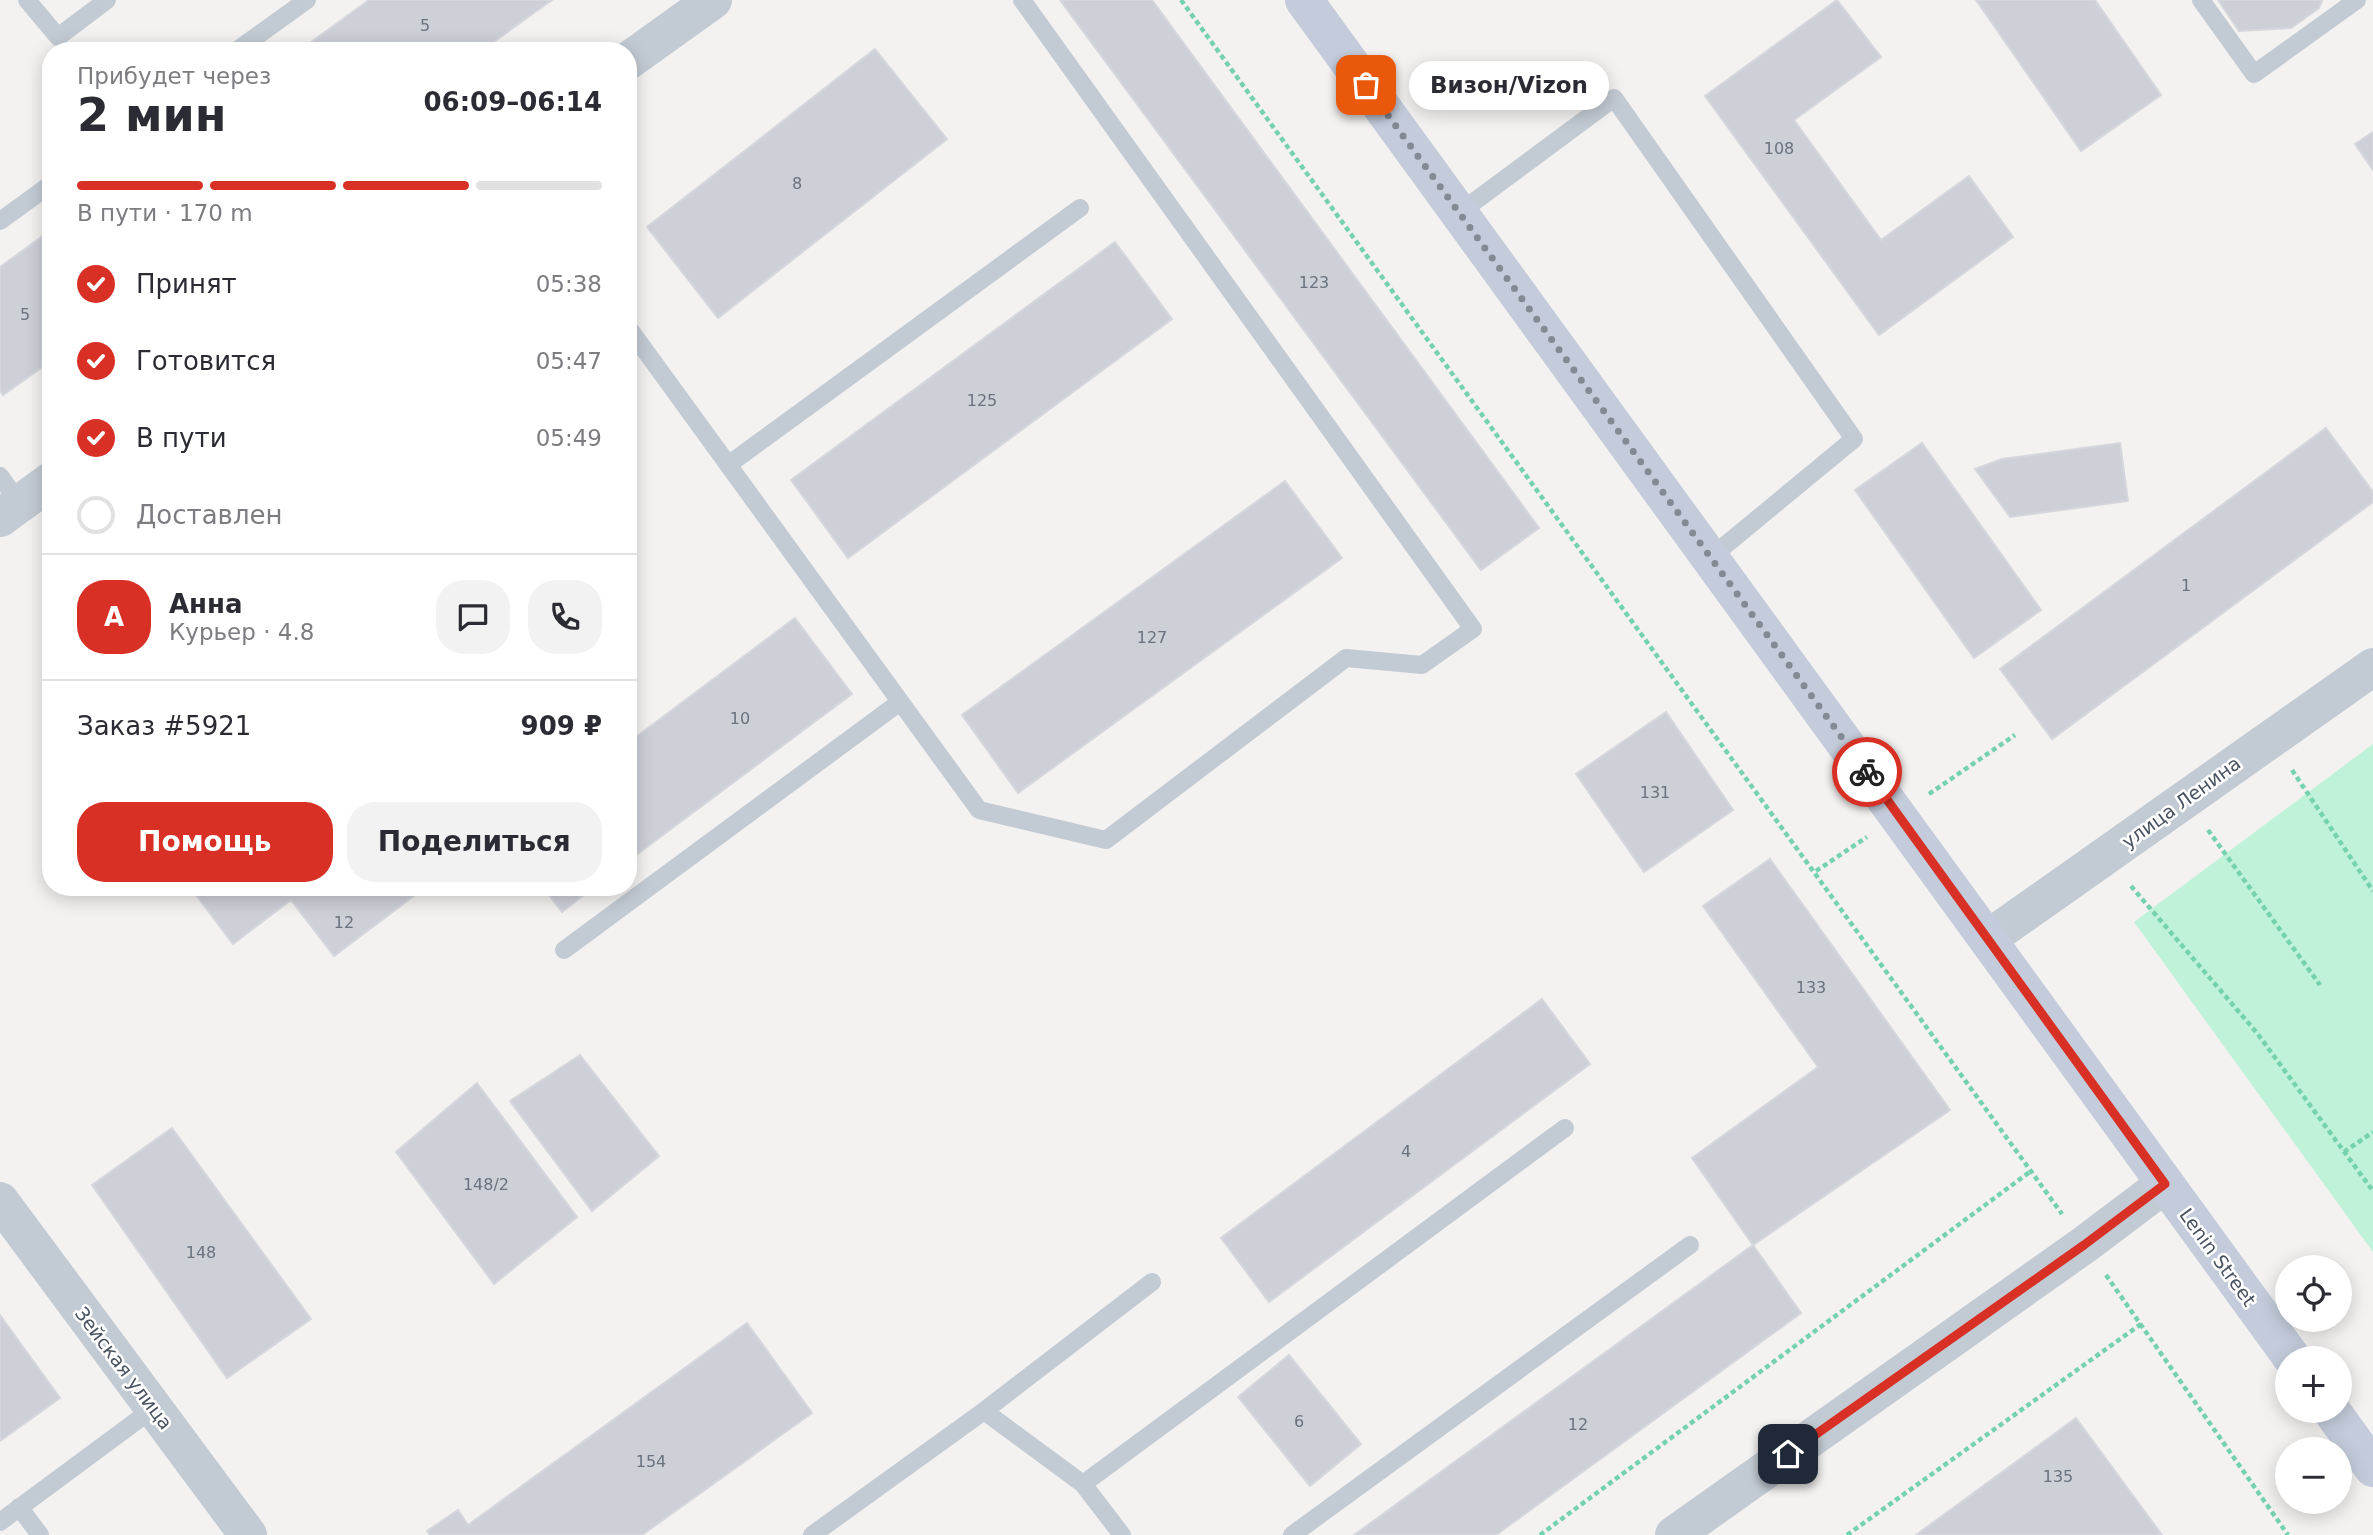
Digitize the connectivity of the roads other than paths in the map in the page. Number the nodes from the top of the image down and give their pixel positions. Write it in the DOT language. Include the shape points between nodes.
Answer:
graph roads {
  1 [pos="27,0"];
  2 [pos="107,0"];
  3 [pos="307,0"];
  4 [pos="713,0"];
  5 [pos="1023,0"];
  6 [pos="1304,0"];
  7 [pos="2201,0"];
  8 [pos="2357,0"];
  9 [pos="249,42"];
  10 [pos="637,55"];
  11 [pos="42,190"];
  12 [pos="1080,208"];
  13 [pos="1460,213"];
  14 [pos="0,220"];
  15 [pos="637,339"];
  16 [pos="728,465"];
  17 [pos="42,485"];
  18 [pos="7,499"];
  19 [pos="1711,557"];
  20 [pos="2373,667"];
  21 [pos="900,702"];
  22 [pos="1989,938"];
  23 [pos="564,950"];
  24 [pos="1565,1128"];
  25 [pos="2165,1184"];
  26 [pos="0,1201"];
  27 [pos="1690,1245"];
  28 [pos="1152,1282"];
  29 [pos="2283,1346"];
  30 [pos="154,1408"];
  31 [pos="984,1411"];
  32 [pos="2340,1423"];
  33 [pos="2373,1468"];
  34 [pos="1083,1484"];
  35 [pos="19,1507"];
  36 [pos="0,1522"];
  37 [pos="40,1535"];
  38 [pos="248,1535"];
  39 [pos="812,1535"];
  40 [pos="1122,1535"];
  41 [pos="1292,1535"];
  42 [pos="1674,1535"];
  1 -- 2 [label="lane" via="58,37"];
  3 -- 9 [label="lane"];
  4 -- 10 [label="street"];
  5 -- 21 [label="lane" via="1473,629 1422,665 1346,658 1106,840 979,810"];
  6 -- 13 [label="main road, Lenin Street"];
  7 -- 8 [label="lane" via="2254,74"];
  11 -- 14 [label="lane"];
  12 -- 16 [label="lane"];
  13 -- 19 [label="main road, Lenin Street"];
  13 -- 19 [label="lane" via="1614,98 1854,439"];
  15 -- 16 [label="lane"];
  16 -- 21 [label="lane"];
  17 -- 18 [label="street"];
  19 -- 22 [label="main road, Lenin Street"];
  20 -- 22 [label="street, улица Ленина"];
  21 -- 23 [label="lane"];
  22 -- 25 [label="main road, Lenin Street"];
  24 -- 34 [label="lane"];
  25 -- 29 [label="main road, Lenin Street"];
  25 -- 42 [label="street"];
  26 -- 30 [label="street, Зейская улица"];
  27 -- 41 [label="lane"];
  28 -- 31 [label="lane"];
  30 -- 35 [label="lane"];
  30 -- 38 [label="street, Зейская улица"];
  31 -- 34 [label="lane"];
  31 -- 39 [label="lane"];
  32 -- 33 [label="main road"];
  34 -- 40 [label="lane"];
  35 -- 36 [label="lane"];
  35 -- 37 [label="lane"];
}
